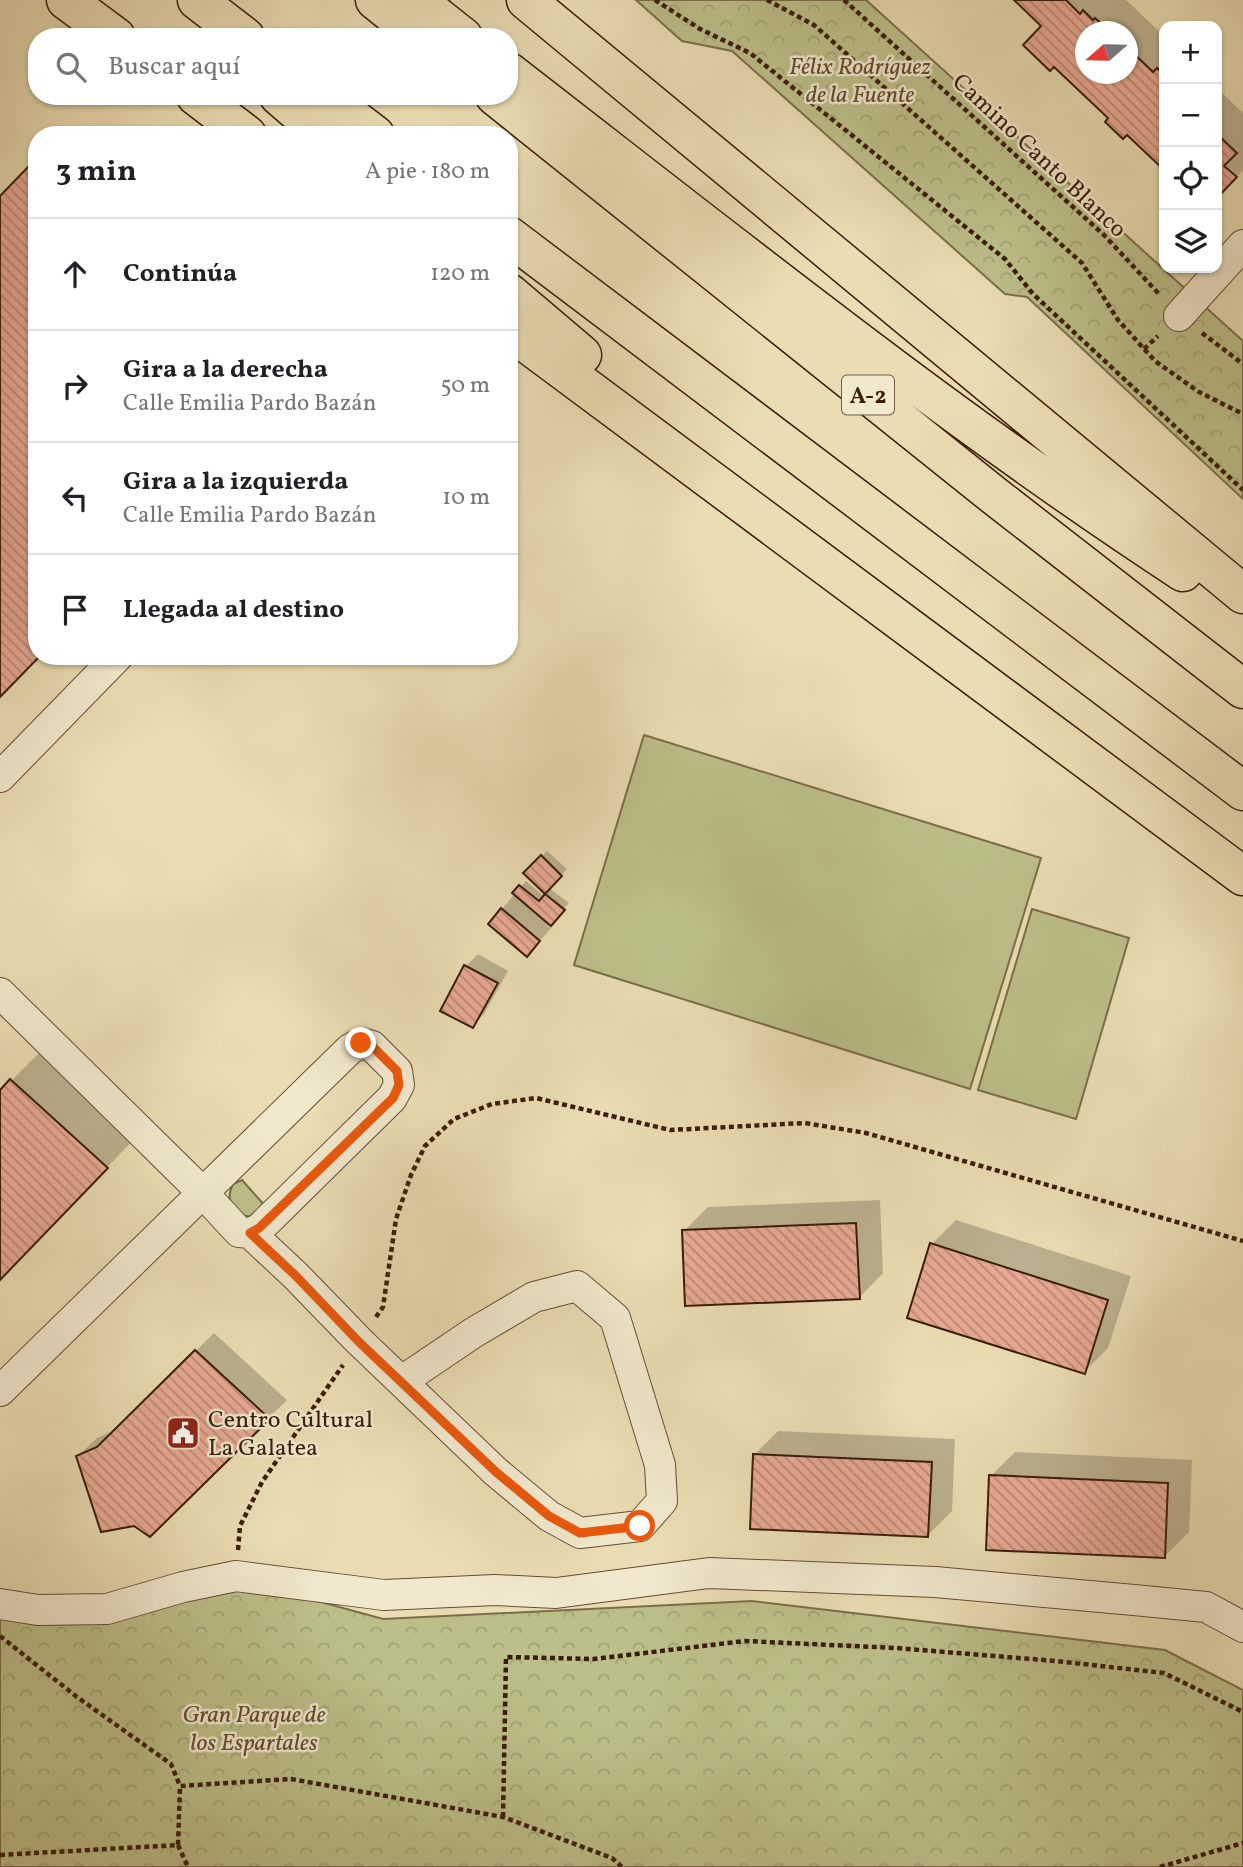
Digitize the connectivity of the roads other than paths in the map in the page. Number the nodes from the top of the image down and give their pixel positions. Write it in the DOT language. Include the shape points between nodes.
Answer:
graph roads {
  1 [pos="66,0"];
  2 [pos="166,0"];
  3 [pos="197,0"];
  4 [pos="375,0"];
  5 [pos="411,0"];
  6 [pos="526,0"];
  7 [pos="104,28"];
  8 [pos="199,28"];
  9 [pos="233,28"];
  10 [pos="410,28"];
  11 [pos="452,28"];
  12 [pos="518,79"];
  13 [pos="208,105"];
  14 [pos="289,105"];
  15 [pos="336,105"];
  16 [pos="506,105"];
  17 [pos="235,126"];
  18 [pos="314,126"];
  19 [pos="363,126"];
  20 [pos="518,243"];
  21 [pos="1243,245"];
  22 [pos="518,301"];
  23 [pos="1179,316"];
  24 [pos="518,337"];
  25 [pos="853,586"];
  26 [pos="1243,594"];
  27 [pos="1243,611"];
  28 [pos="109,665"];
  29 [pos="1243,689"];
  30 [pos="0,777"];
  31 [pos="1243,791"];
  32 [pos="1243,876"];
  33 [pos="0,993"];
  34 [pos="202,1192"];
  35 [pos="250,1233"];
  36 [pos="402,1381"];
  37 [pos="0,1391"];
  38 [pos="0,1604"];
  39 [pos="1243,1627"];
  1 -- 7 [label="highway"];
  2 -- 8 [label="highway"];
  3 -- 9 [label="highway"];
  4 -- 10 [label="highway"];
  5 -- 11 [label="highway"];
  6 -- 26 [label="highway"];
  12 -- 27 [label="highway" via="891,367 1124,533"];
  13 -- 17 [label="highway"];
  14 -- 18 [label="highway"];
  15 -- 19 [label="highway"];
  16 -- 29 [label="highway, A-2" via="985,489"];
  20 -- 31 [label="highway"];
  21 -- 23 [label="street"];
  22 -- 25 [label="highway"];
  24 -- 25 [label="highway"];
  25 -- 32 [label="highway"];
  28 -- 30 [label="street"];
  33 -- 34 [label="street"];
  34 -- 35 [label="street" via="239,1231"];
  34 -- 35 [label="street" via="350,1049 361,1043 372,1046 397,1071 399,1085 393,1098"];
  34 -- 37 [label="street"];
  35 -- 36 [label="street"];
  36 -- 36 [label="street" via="496,1472 549,1516 580,1533 640,1526 662,1501 660,1465 615,1318 577,1286 534,1297"];
  38 -- 39 [label="street" via="38,1610 107,1609 236,1576 384,1595 556,1592 709,1573 934,1582 1206,1607"];
}
